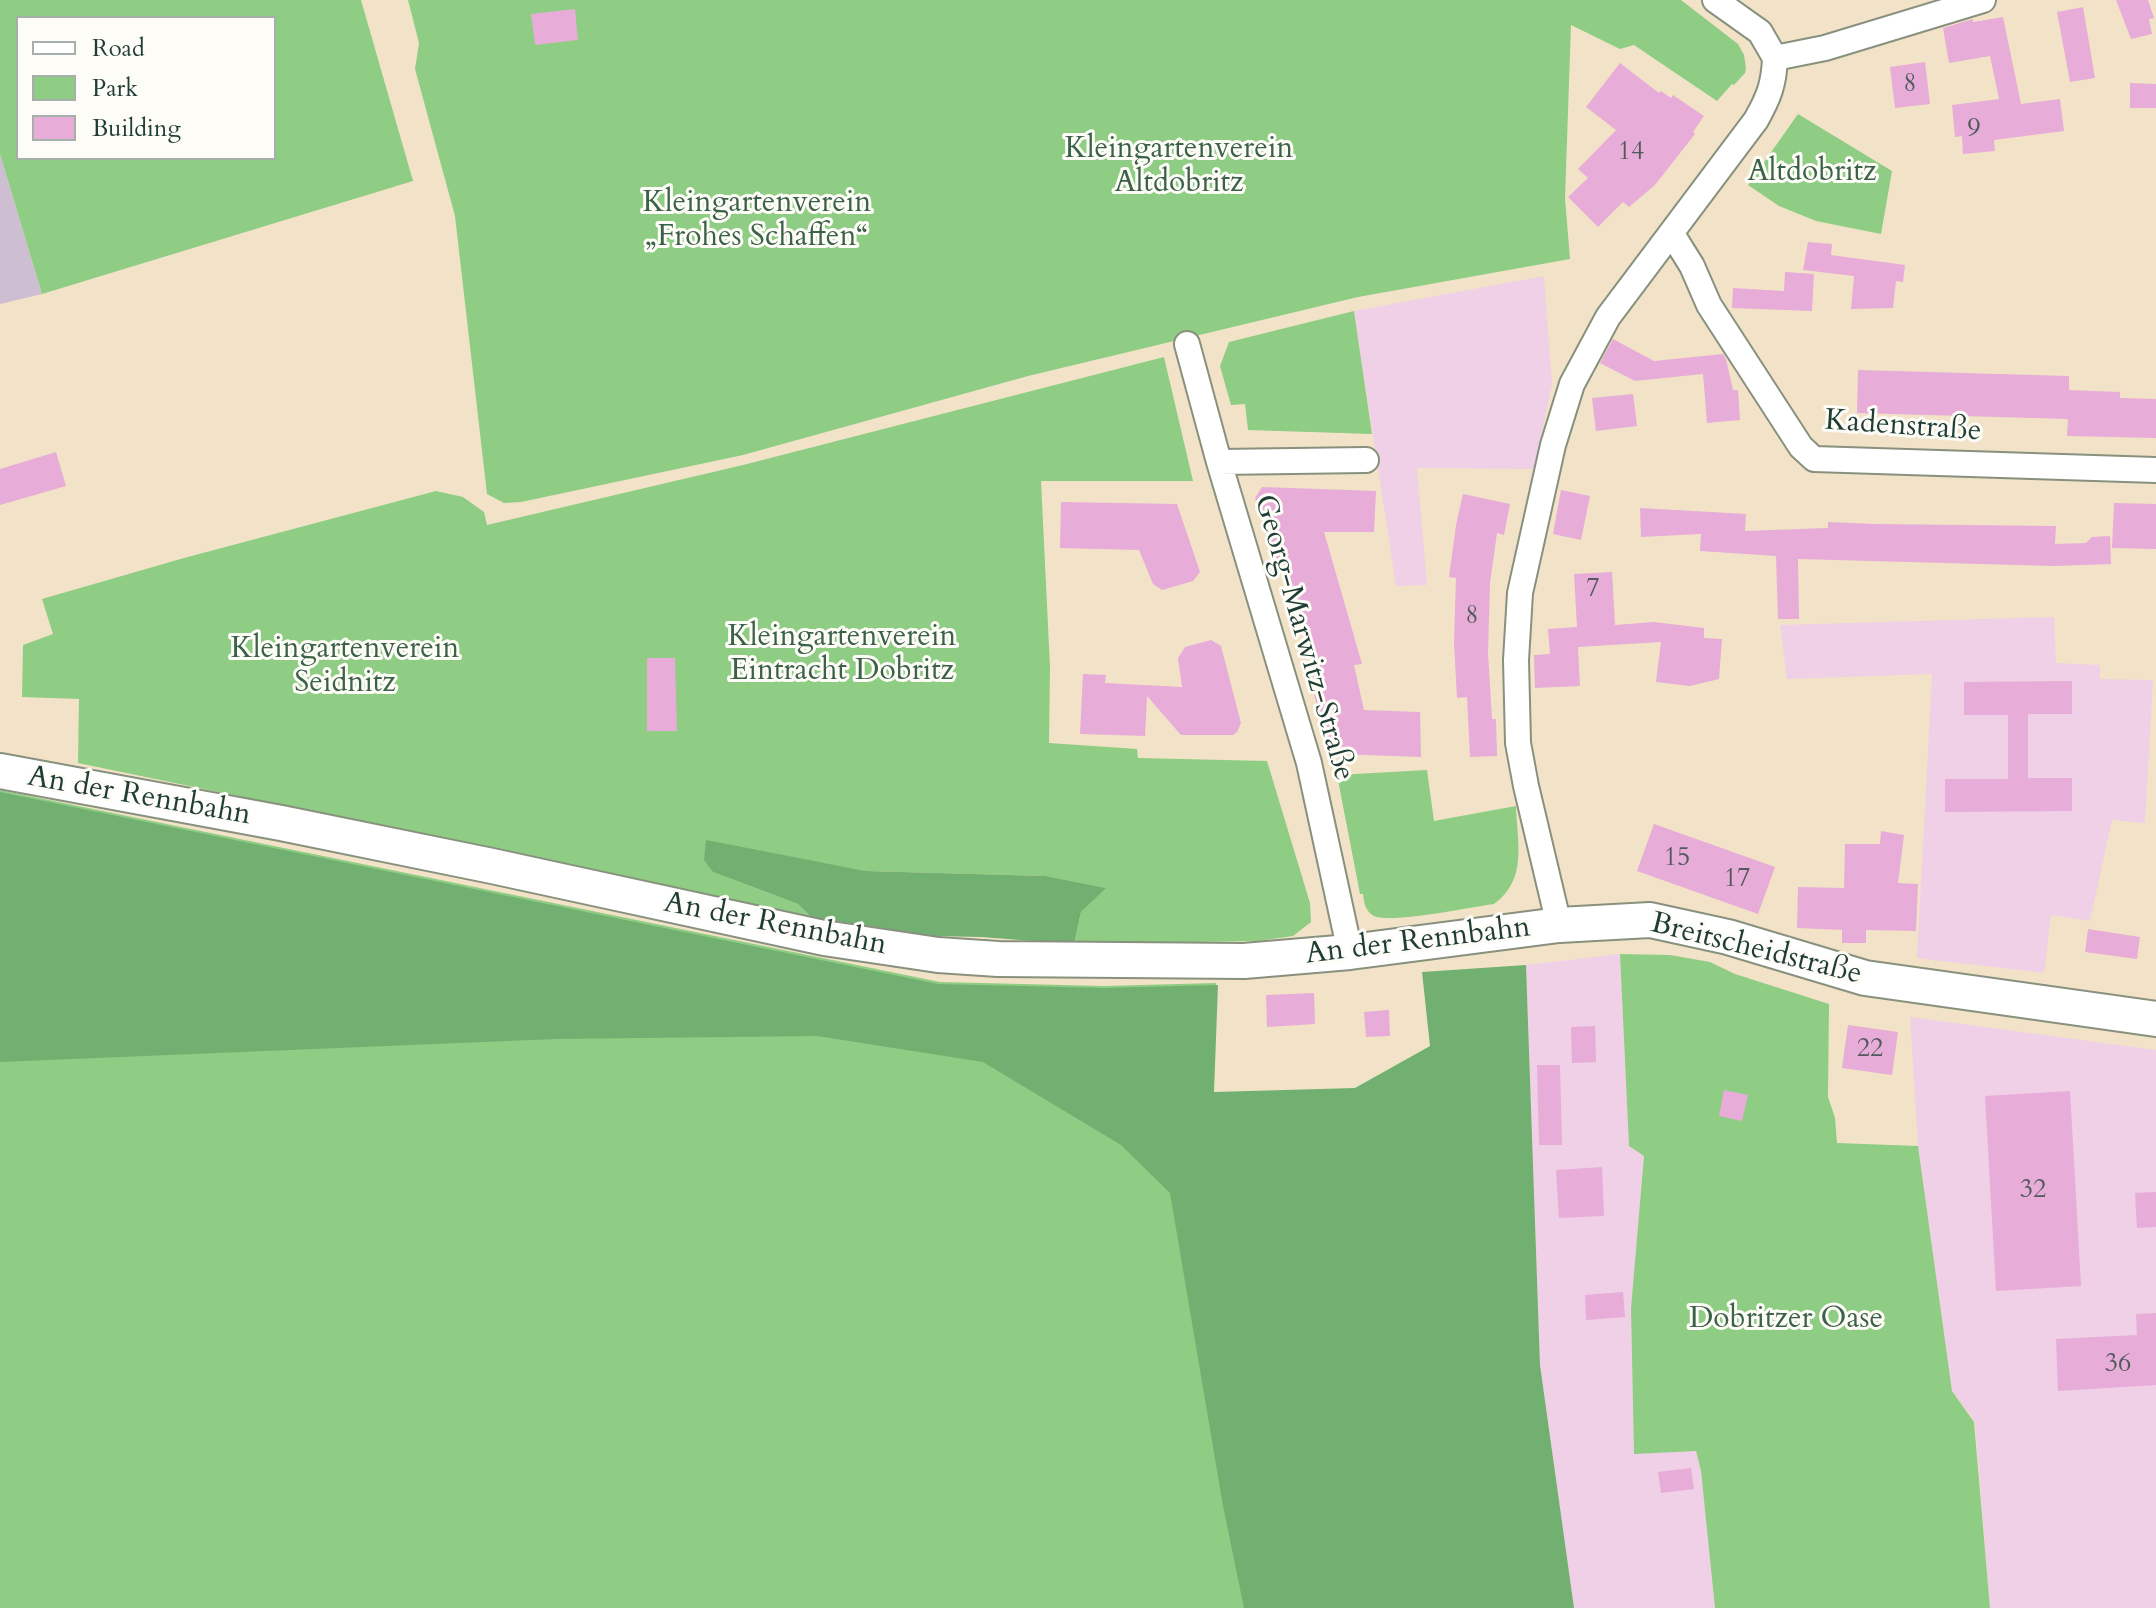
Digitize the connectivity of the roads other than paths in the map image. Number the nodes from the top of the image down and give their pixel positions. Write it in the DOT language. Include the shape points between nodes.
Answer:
graph roads {
  1 [pos="1715,0"];
  2 [pos="1983,0"];
  3 [pos="1775,58"];
  4 [pos="1672,234"];
  5 [pos="1187,344"];
  6 [pos="1366,460"];
  7 [pos="1219,462"];
  8 [pos="2156,470"];
  9 [pos="0,771"];
  10 [pos="1559,925"];
  11 [pos="1350,952"];
  12 [pos="2156,1019"];
  1 -- 3 [label="street" via="1760,32"];
  2 -- 3 [label="street"];
  3 -- 4 [label="street" via="1774,81 1756,120"];
  4 -- 8 [label="street, Kadenstraße" via="1709,305 1814,459"];
  4 -- 10 [label="street" via="1608,317 1572,384 1520,593 1518,743"];
  5 -- 7 [label="street, Georg-Marwitz-Straße"];
  6 -- 7 [label="street"];
  7 -- 11 [label="street, Georg-Marwitz-Straße" via="1309,763"];
  9 -- 11 [label="main road, An der Rennbahn" via="281,823 824,938 938,955 1244,961"];
  10 -- 11 [label="main road, An der Rennbahn"];
  10 -- 12 [label="main road, Breitscheidstraße" via="1650,920 1865,978"];
}
